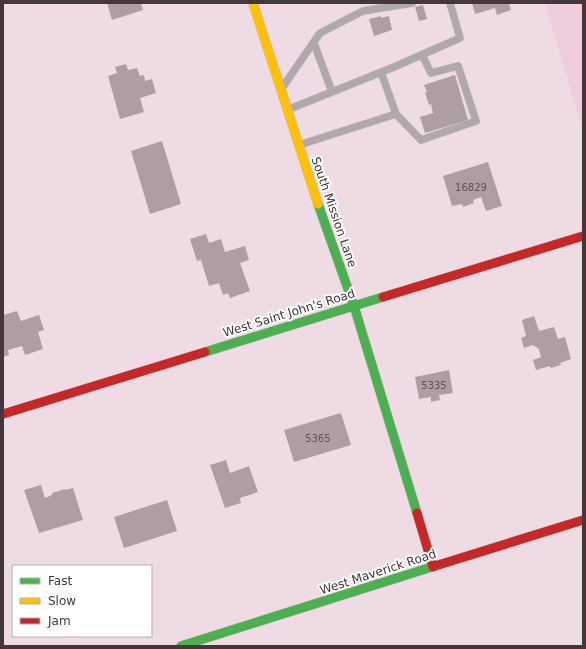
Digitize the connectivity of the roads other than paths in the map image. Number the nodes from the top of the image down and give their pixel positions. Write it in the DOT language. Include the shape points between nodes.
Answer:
graph roads {
  1 [pos="254,3"];
  2 [pos="412,3"];
  3 [pos="450,3"];
  4 [pos="314,43"];
  5 [pos="422,55"];
  6 [pos="381,72"];
  7 [pos="281,90"];
  8 [pos="332,92"];
  9 [pos="287,110"];
  10 [pos="396,114"];
  11 [pos="298,145"];
  12 [pos="583,236"];
  13 [pos="354,306"];
  14 [pos="3,414"];
  15 [pos="583,520"];
  16 [pos="433,567"];
  17 [pos="181,646"];
  1 -- 7 [label="street, South Mission Lane"];
  2 -- 4 [label="lane" via="363,11 320,33"];
  3 -- 5 [label="lane" via="460,38"];
  4 -- 7 [label="lane"];
  4 -- 8 [label="lane"];
  5 -- 6 [label="lane"];
  5 -- 10 [label="lane" via="431,73 458,66 476,121 422,140"];
  6 -- 8 [label="lane"];
  6 -- 10 [label="lane"];
  7 -- 9 [label="street, South Mission Lane"];
  8 -- 9 [label="lane"];
  9 -- 11 [label="street, South Mission Lane"];
  10 -- 11 [label="lane"];
  11 -- 13 [label="street, South Mission Lane"];
  12 -- 13 [label="street, West Saint John's Road"];
  13 -- 14 [label="street, West Saint John's Road"];
  13 -- 16 [label="street, South Mission Lane"];
  15 -- 16 [label="street, West Maverick Road"];
  16 -- 17 [label="street, West Maverick Road"];
}
